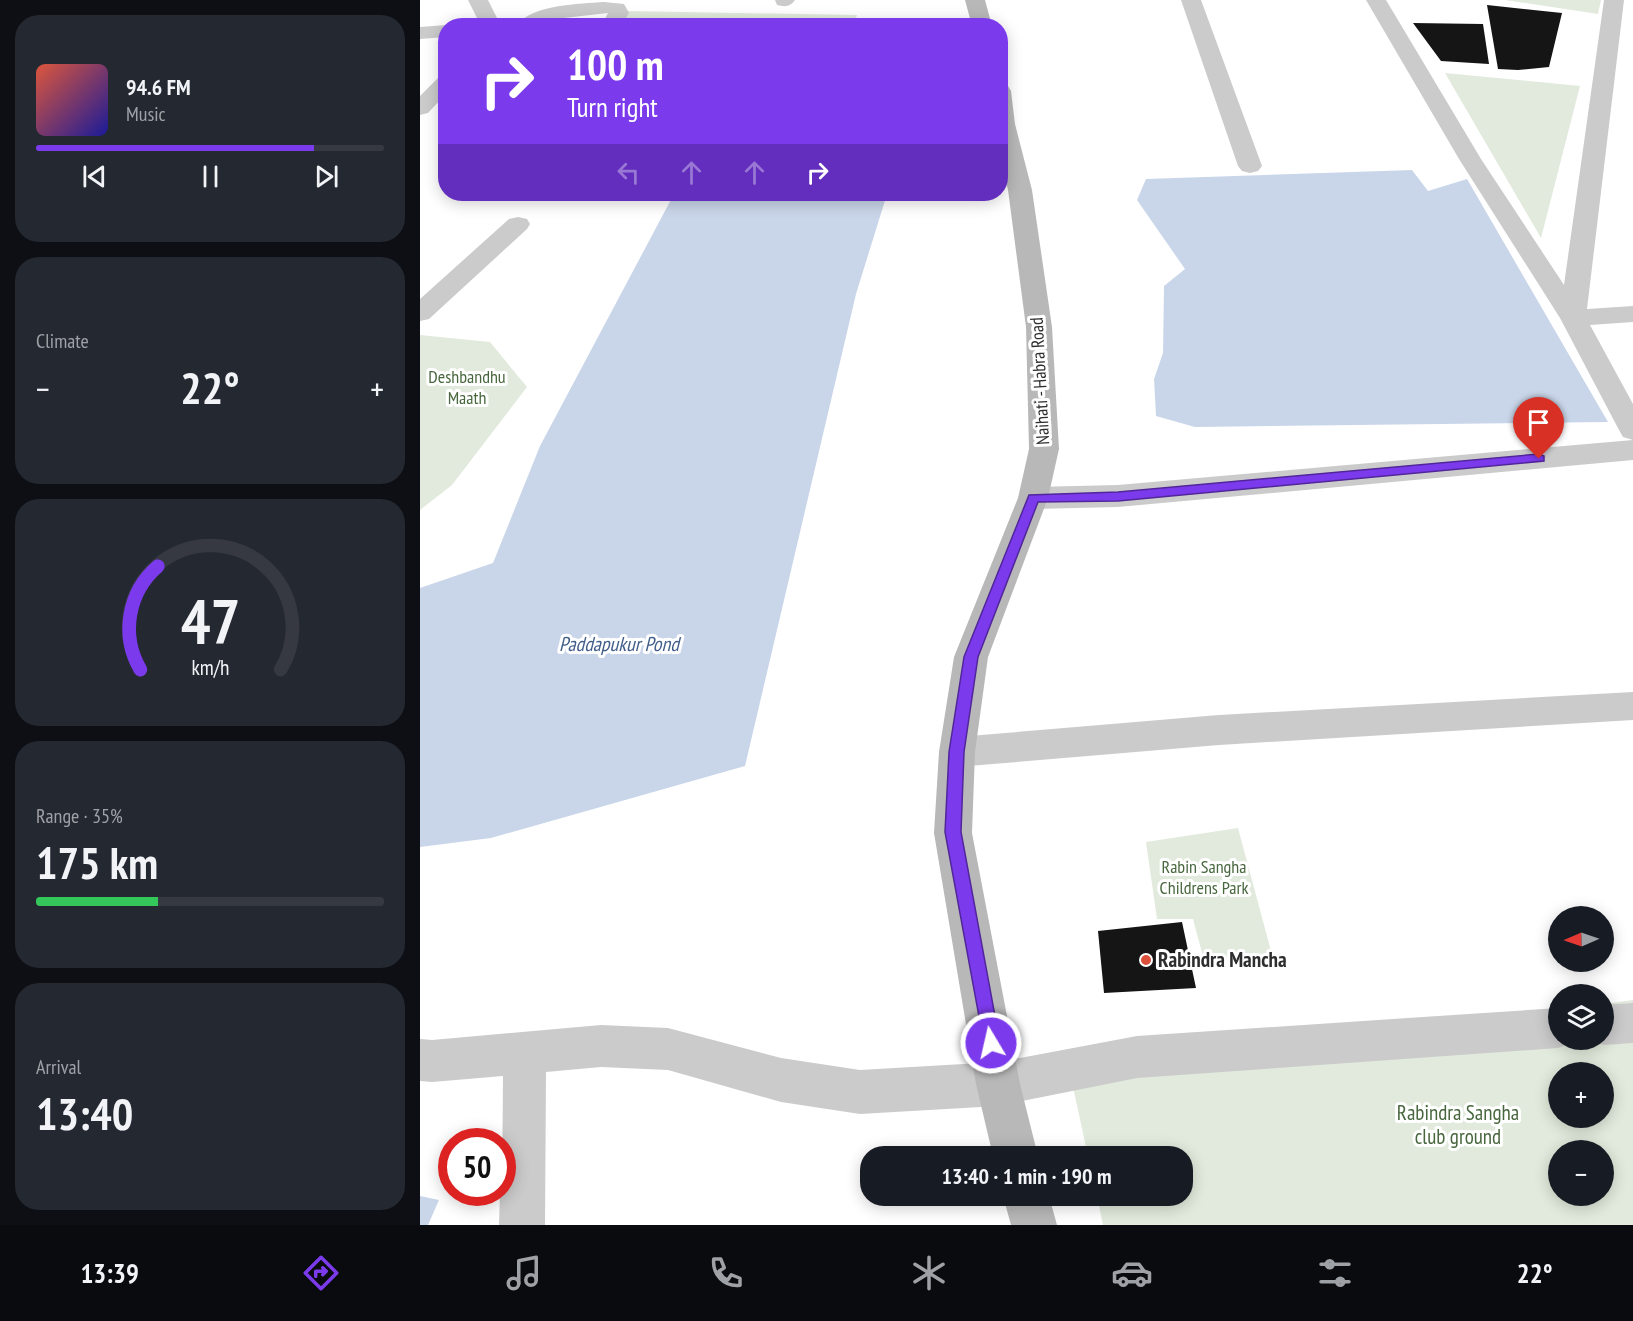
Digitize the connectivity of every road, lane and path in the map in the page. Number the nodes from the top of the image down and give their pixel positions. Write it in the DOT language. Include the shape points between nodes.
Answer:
graph roads {
  1 [pos="478,0"];
  2 [pos="975,0"];
  3 [pos="1191,0"];
  4 [pos="1376,0"];
  5 [pos="1614,0"];
  6 [pos="487,18"];
  7 [pos="537,18"];
  8 [pos="616,18"];
  9 [pos="980,18"];
  10 [pos="438,32"];
  11 [pos="420,33"];
  12 [pos="438,89"];
  13 [pos="420,108"];
  14 [pos="1008,140"];
  15 [pos="1250,166"];
  16 [pos="518,224"];
  17 [pos="420,313"];
  18 [pos="1633,314"];
  19 [pos="1573,318"];
  20 [pos="1633,430"];
  21 [pos="1633,450"];
  22 [pos="1033,498"];
  23 [pos="1633,706"];
  24 [pos="957,752"];
  25 [pos="1633,1023"];
  26 [pos="1614,1024"];
  27 [pos="1548,1029"];
  28 [pos="525,1053"];
  29 [pos="420,1060"];
  30 [pos="998,1084"];
  31 [pos="1014,1146"];
  32 [pos="1029,1206"];
  33 [pos="522,1225"];
  34 [pos="1034,1225"];
  1 -- 6 [label="street"];
  2 -- 9 [label="main road"];
  3 -- 15 [label="street"];
  4 -- 19 [label="street" via="1470,159"];
  5 -- 19 [label="street"];
  7 -- 8 [label="street" via="557,11 608,6 616,8 619,13"];
  10 -- 11 [label="street"];
  12 -- 13 [label="street"];
  14 -- 22 [label="main road, Naihati - Habra Road" via="1020,190 1038,327 1044,449"];
  16 -- 17 [label="street"];
  18 -- 19 [label="street"];
  19 -- 20 [label="street"];
  21 -- 22 [label="street" via="1118,496"];
  22 -- 24 [label="main road, Naihati - Habra Road" via="971,657"];
  23 -- 24 [label="street" via="1219,730"];
  24 -- 30 [label="main road, Naihati - Habra Road" via="953,832"];
  25 -- 26 [label="street"];
  27 -- 30 [label="street" via="1137,1058"];
  28 -- 29 [label="street"];
  28 -- 30 [label="street" via="601,1046 668,1049 781,1080 860,1092"];
  28 -- 33 [label="street"];
  30 -- 31 [label="main road, Naihati - Habra Road"];
  32 -- 34 [label="main road"];
}
